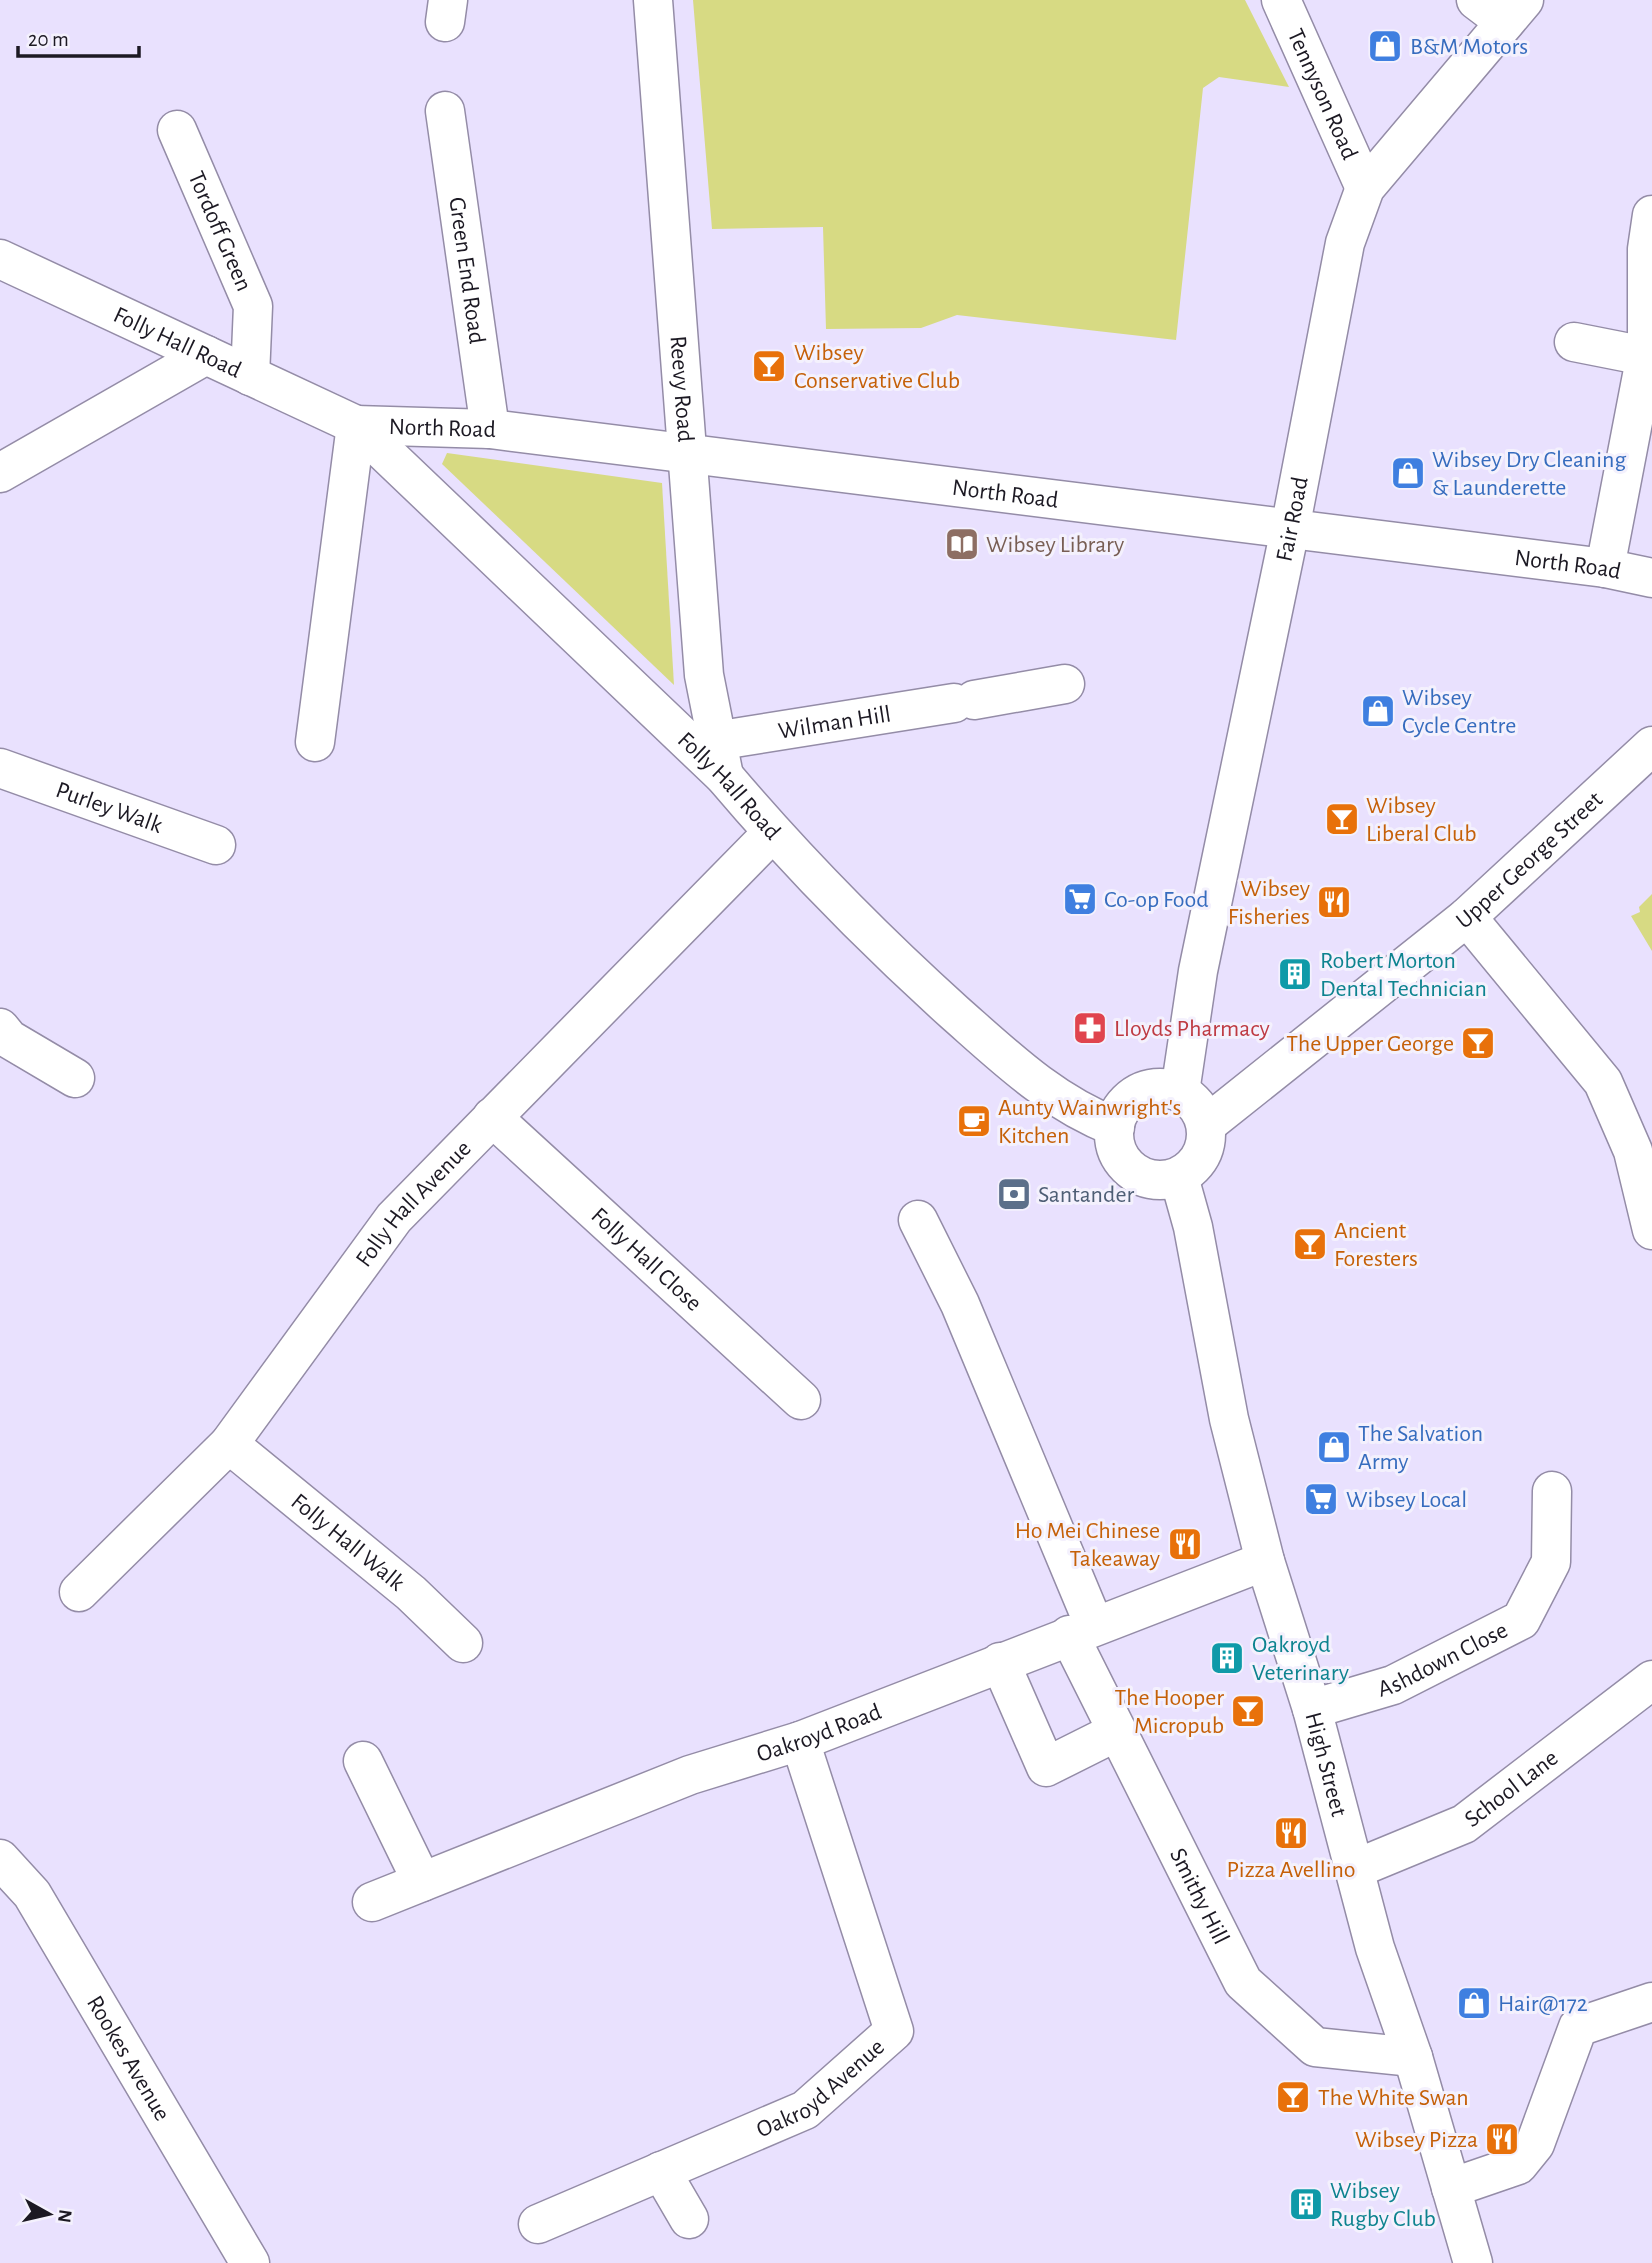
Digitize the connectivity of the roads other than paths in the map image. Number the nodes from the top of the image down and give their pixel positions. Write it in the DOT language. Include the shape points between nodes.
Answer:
graph roads {
  1 [pos="653,0"];
  2 [pos="1281,0"];
  3 [pos="1502,7"];
  4 [pos="445,111"];
  5 [pos="177,130"];
  6 [pos="1366,188"];
  7 [pos="1652,215"];
  8 [pos="0,258"];
  9 [pos="1574,342"];
  10 [pos="206,355"];
  11 [pos="1645,356"];
  12 [pos="250,376"];
  13 [pos="356,425"];
  14 [pos="490,429"];
  15 [pos="685,455"];
  16 [pos="1637,469"];
  17 [pos="0,473"];
  18 [pos="1290,529"];
  19 [pos="1605,568"];
  20 [pos="1652,578"];
  21 [pos="1065,684"];
  22 [pos="315,742"];
  23 [pos="1652,746"];
  24 [pos="719,759"];
  25 [pos="0,768"];
  26 [pos="772,833"];
  27 [pos="216,845"];
  28 [pos="1467,917"];
  29 [pos="0,1028"];
  30 [pos="75,1078"];
  31 [pos="1180,1093"];
  32 [pos="492,1117"];
  33 [pos="1206,1125"];
  34 [pos="1115,1127"];
  35 [pos="1180,1177"];
  36 [pos="918,1220"];
  37 [pos="1652,1230"];
  38 [pos="801,1400"];
  39 [pos="229,1444"];
  40 [pos="1552,1491"];
  41 [pos="1265,1561"];
  42 [pos="79,1592"];
  43 [pos="1082,1630"];
  44 [pos="463,1643"];
  45 [pos="1000,1662"];
  46 [pos="1652,1680"];
  47 [pos="1312,1709"];
  48 [pos="1100,1740"];
  49 [pos="800,1741"];
  50 [pos="363,1761"];
  51 [pos="0,1859"];
  52 [pos="1355,1868"];
  53 [pos="422,1882"];
  54 [pos="372,1902"];
  55 [pos="1652,2002"];
  56 [pos="1413,2057"];
  57 [pos="661,2171"];
  58 [pos="1451,2189"];
  59 [pos="689,2218"];
  60 [pos="538,2224"];
  61 [pos="250,2263"];
  62 [pos="1473,2263"];
  1 -- 15 [label="street, Reevy Road"];
  2 -- 6 [label="street, Tennyson Road"];
  3 -- 6 [label="street, Fair Road"];
  4 -- 14 [label="street, Green End Road"];
  5 -- 12 [label="street, Tordoff Green" via="253,306"];
  6 -- 18 [label="street, Fair Road" via="1345,243"];
  7 -- 11 [label="street"];
  8 -- 10 [label="street, Folly Hall Road"];
  9 -- 11 [label="street"];
  10 -- 12 [label="street, Folly Hall Road"];
  10 -- 17 [label="street"];
  11 -- 16 [label="street"];
  12 -- 13 [label="street, Folly Hall Road"];
  13 -- 14 [label="street, North Road"];
  13 -- 22 [label="street"];
  13 -- 24 [label="street, Folly Hall Road"];
  14 -- 15 [label="street, North Road"];
  15 -- 18 [label="street, North Road"];
  15 -- 24 [label="street, Reevy Road" via="704,675"];
  16 -- 19 [label="street"];
  18 -- 19 [label="street, North Road"];
  18 -- 31 [label="street, Fair Road" via="1198,971"];
  19 -- 20 [label="street, North Road"];
  21 -- 24 [label="street, Wilman Hill" via="964,701"];
  23 -- 28 [label="street, Upper George Street"];
  24 -- 26 [label="street, Folly Hall Road"];
  25 -- 27 [label="street, Purley Walk"];
  26 -- 32 [label="street, Folly Hall Avenue"];
  26 -- 34 [label="street, Folly Hall Road" via="850,916 1024,1074 1059,1101"];
  28 -- 33 [label="street, Upper George Street"];
  28 -- 37 [label="street" via="1603,1082 1633,1151"];
  29 -- 30 [label="street" via="9,1039"];
  31 -- 33 [label="street" via="1201,1111"];
  31 -- 34 [label="street" via="1164,1088 1135,1095 1124,1105"];
  32 -- 38 [label="street, Folly Hall Close"];
  32 -- 39 [label="street, Folly Hall Avenue" via="394,1218"];
  33 -- 35 [label="street" via="1202,1155"];
  34 -- 35 [label="street" via="1116,1148 1134,1173 1164,1181"];
  35 -- 41 [label="street, High Street" via="1229,1419"];
  36 -- 43 [label="street, Smithy Hill" via="960,1304"];
  39 -- 42 [label="street, Folly Hall Avenue"];
  39 -- 44 [label="street, Folly Hall Walk" via="411,1593"];
  40 -- 47 [label="street, Ashdown Close" via="1551,1562 1521,1620 1393,1685"];
  41 -- 43 [label="street, Oakroyd Road"];
  41 -- 47 [label="street, High Street"];
  43 -- 45 [label="street, Oakroyd Road"];
  43 -- 56 [label="street, Smithy Hill" via="1243,1982 1315,2047"];
  45 -- 48 [label="street" via="1046,1767"];
  45 -- 49 [label="street, Oakroyd Road"];
  46 -- 52 [label="street, School Lane" via="1464,1824"];
  47 -- 52 [label="street, High Street"];
  49 -- 53 [label="street, Oakroyd Road" via="690,1775"];
  49 -- 57 [label="street, Oakroyd Avenue" via="894,2031 805,2110"];
  50 -- 53 [label="street"];
  51 -- 61 [label="street, Rookes Avenue" via="32,1894"];
  52 -- 56 [label="street, High Street" via="1375,1948"];
  53 -- 54 [label="street, Oakroyd Road"];
  55 -- 58 [label="street" via="1578,2028 1535,2144 1518,2165"];
  56 -- 58 [label="street, High Street"];
  57 -- 59 [label="street"];
  57 -- 60 [label="street, Oakroyd Avenue"];
  58 -- 62 [label="street, High Street"];
}
